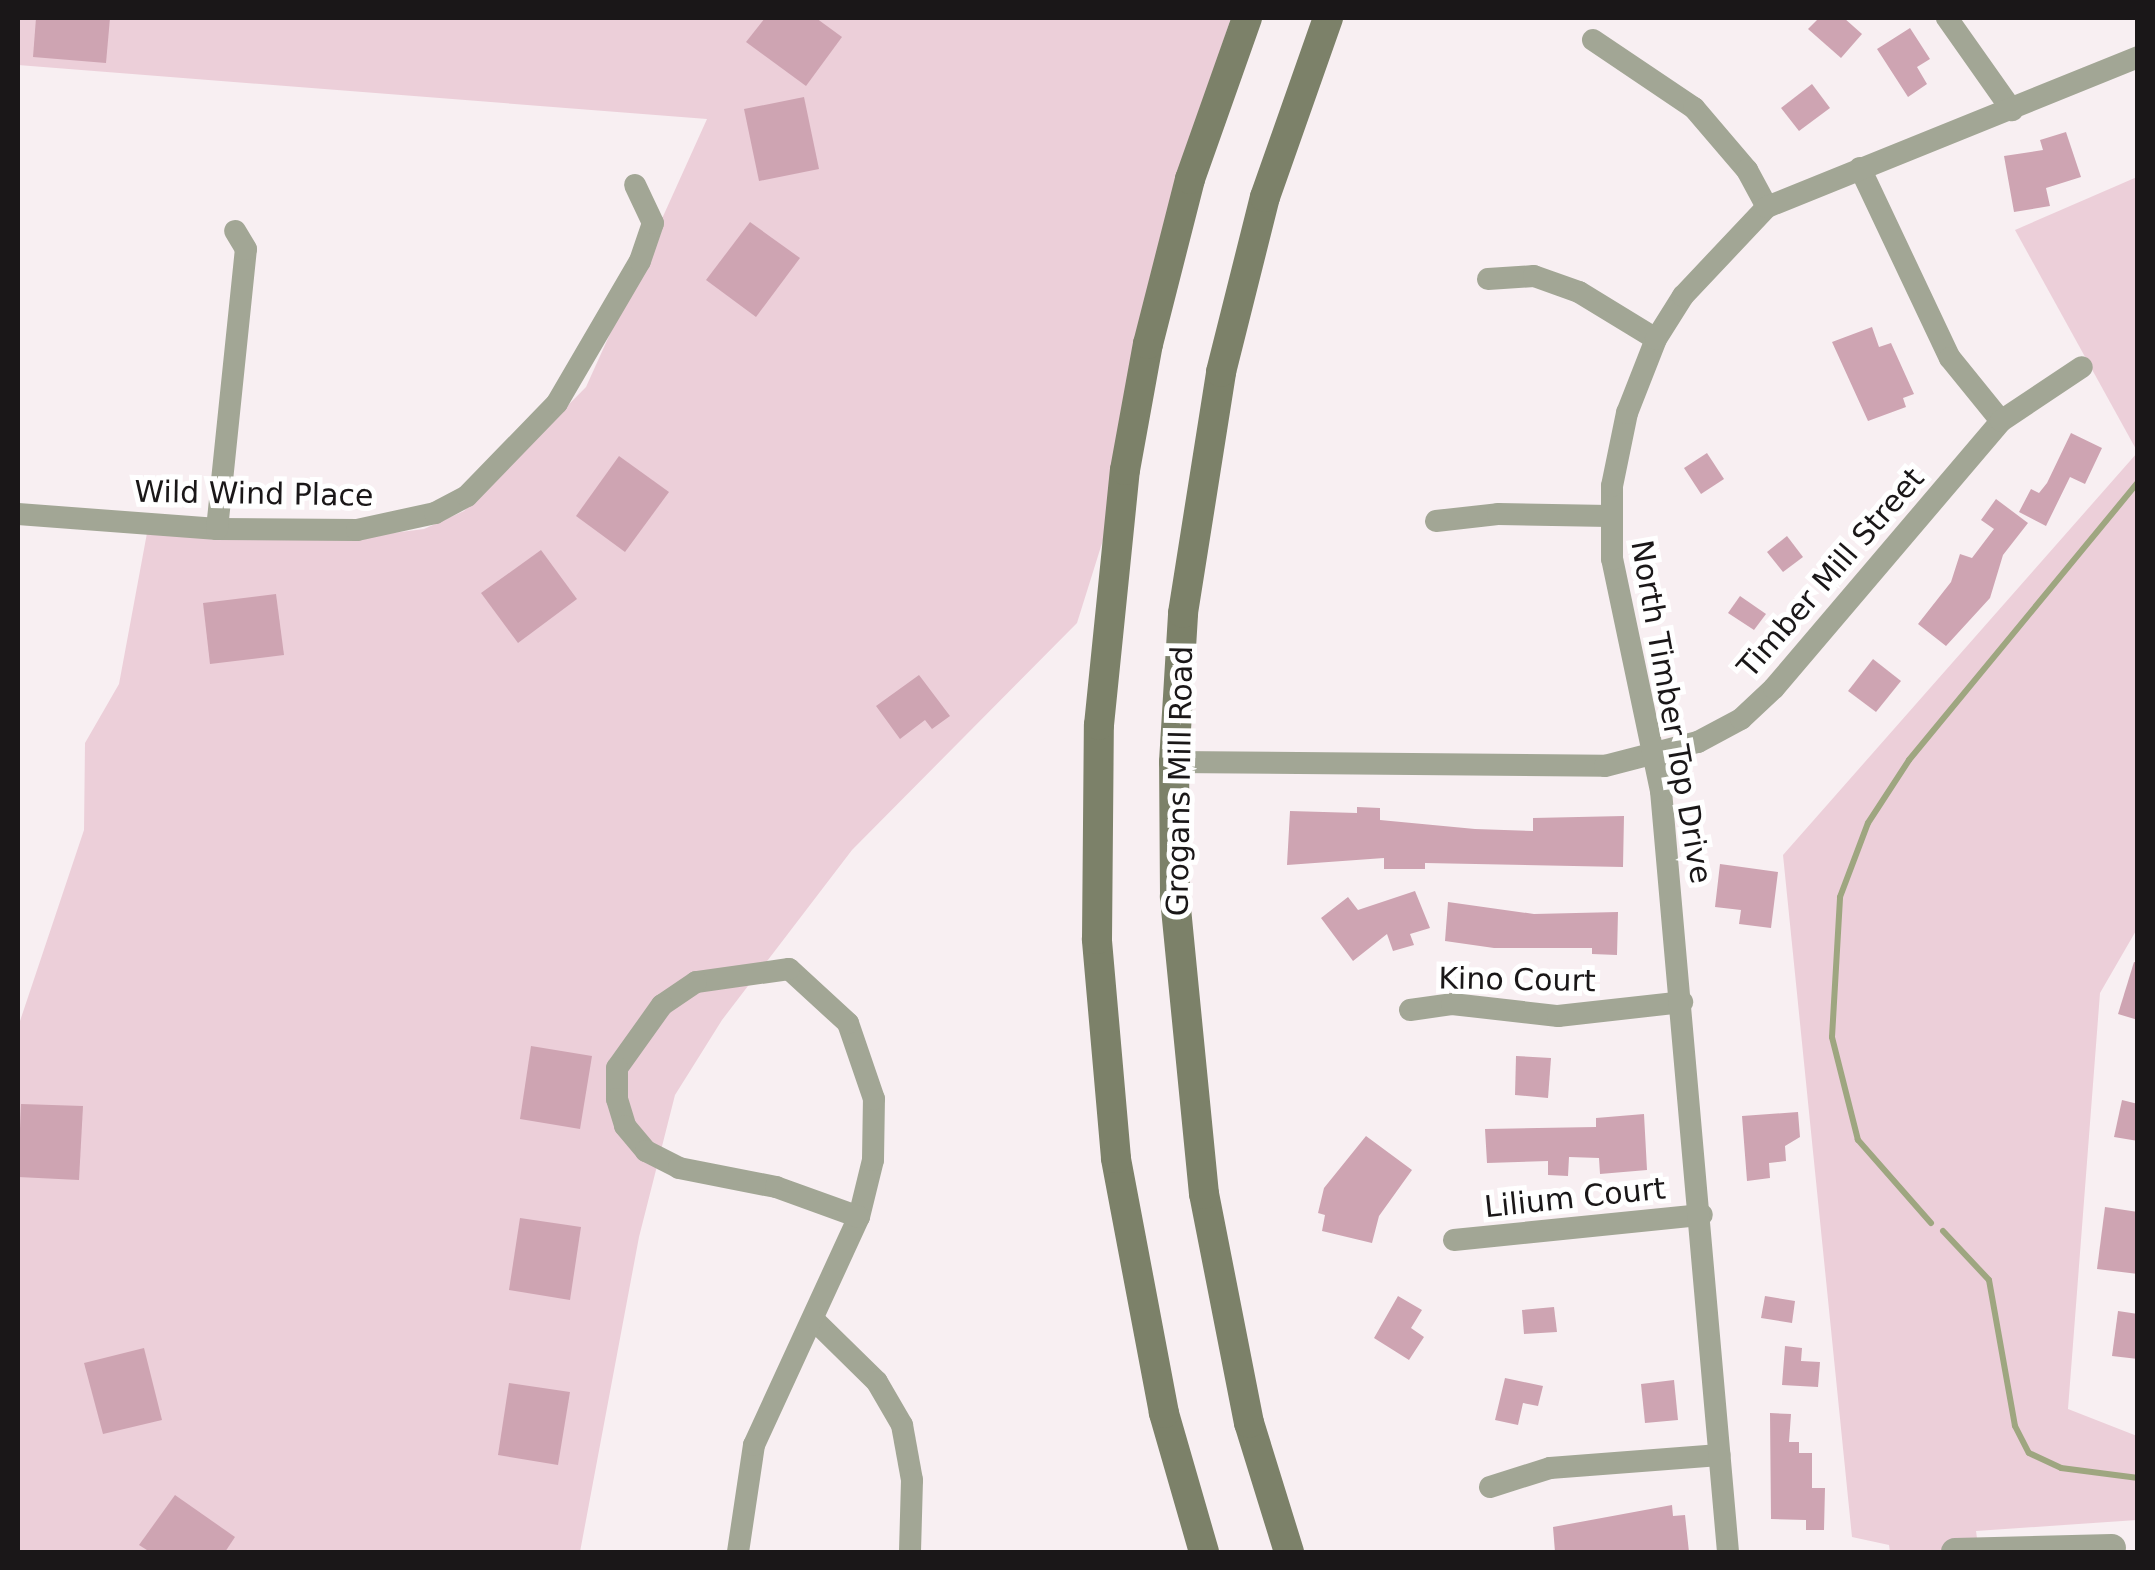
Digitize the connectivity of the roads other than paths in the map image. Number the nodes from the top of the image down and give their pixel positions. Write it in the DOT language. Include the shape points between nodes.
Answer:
graph roads {
  1 [pos="1247,18"];
  2 [pos="1328,18"];
  3 [pos="1947,18"];
  4 [pos="1592,40"];
  5 [pos="2138,57"];
  6 [pos="2012,110"];
  7 [pos="1860,168"];
  8 [pos="634,185"];
  9 [pos="1767,207"];
  10 [pos="235,230"];
  11 [pos="1488,279"];
  12 [pos="1656,340"];
  13 [pos="2082,366"];
  14 [pos="2002,421"];
  15 [pos="18,514"];
  16 [pos="1609,516"];
  17 [pos="1436,521"];
  18 [pos="217,529"];
  19 [pos="1654,758"];
  20 [pos="1174,762"];
  21 [pos="1682,1002"];
  22 [pos="1410,1010"];
  23 [pos="1702,1215"];
  24 [pos="859,1217"];
  25 [pos="1454,1240"];
  26 [pos="814,1320"];
  27 [pos="1720,1455"];
  28 [pos="1490,1487"];
  29 [pos="1203,1549"];
  30 [pos="2115,1549"];
  31 [pos="738,1552"];
  32 [pos="910,1552"];
  33 [pos="1289,1552"];
  34 [pos="1728,1552"];
  35 [pos="1955,1552"];
  1 -- 29 [label="main road" via="1190,179 1148,344 1123,488 1098,725 1097,939 1114,1140 1164,1413"];
  2 -- 20 [label="main road, Grogans Mill Road" via="1265,197 1221,372 1183,613"];
  3 -- 6 [label="street"];
  4 -- 9 [label="street" via="1694,108 1747,170"];
  5 -- 6 [label="street, North Timber Top Drive"];
  6 -- 7 [label="street, North Timber Top Drive"];
  7 -- 9 [label="street, North Timber Top Drive"];
  7 -- 14 [label="street" via="1950,358"];
  8 -- 18 [label="street, Wild Wind Place" via="652,223 640,260 557,403 467,496 434,513 370,528"];
  9 -- 12 [label="street, North Timber Top Drive" via="1712,262"];
  10 -- 18 [label="street" via="246,249"];
  11 -- 12 [label="street" via="1534,276 1564,286"];
  12 -- 16 [label="street, North Timber Top Drive" via="1627,414"];
  13 -- 14 [label="street, Timber Mill Street"];
  14 -- 19 [label="street, Timber Mill Street" via="1774,688 1741,719"];
  15 -- 18 [label="street, Wild Wind Place"];
  16 -- 17 [label="street" via="1498,514"];
  16 -- 19 [label="street, North Timber Top Drive" via="1620,609"];
  19 -- 20 [label="street, Timber Mill Street" via="1605,766"];
  19 -- 21 [label="street, North Timber Top Drive"];
  20 -- 33 [label="main road, Grogans Mill Road" via="1176,896 1204,1194 1249,1423"];
  21 -- 22 [label="street, Kino Court" via="1558,1016 1452,1004"];
  21 -- 23 [label="street, North Timber Top Drive"];
  23 -- 25 [label="street, Lilium Court"];
  23 -- 27 [label="street, North Timber Top Drive"];
  24 -- 24 [label="street" via="776,1187 679,1168 646,1152 625,1126 616,1099 618,1068 662,1005 696,982 789,969 848,1023 864,1062 877,1128"];
  24 -- 26 [label="street"];
  26 -- 31 [label="street" via="754,1445"];
  26 -- 32 [label="street" via="877,1382 902,1425 912,1480"];
  27 -- 28 [label="street" via="1550,1468"];
  27 -- 34 [label="street, North Timber Top Drive"];
  30 -- 35 [label="street"];
}
